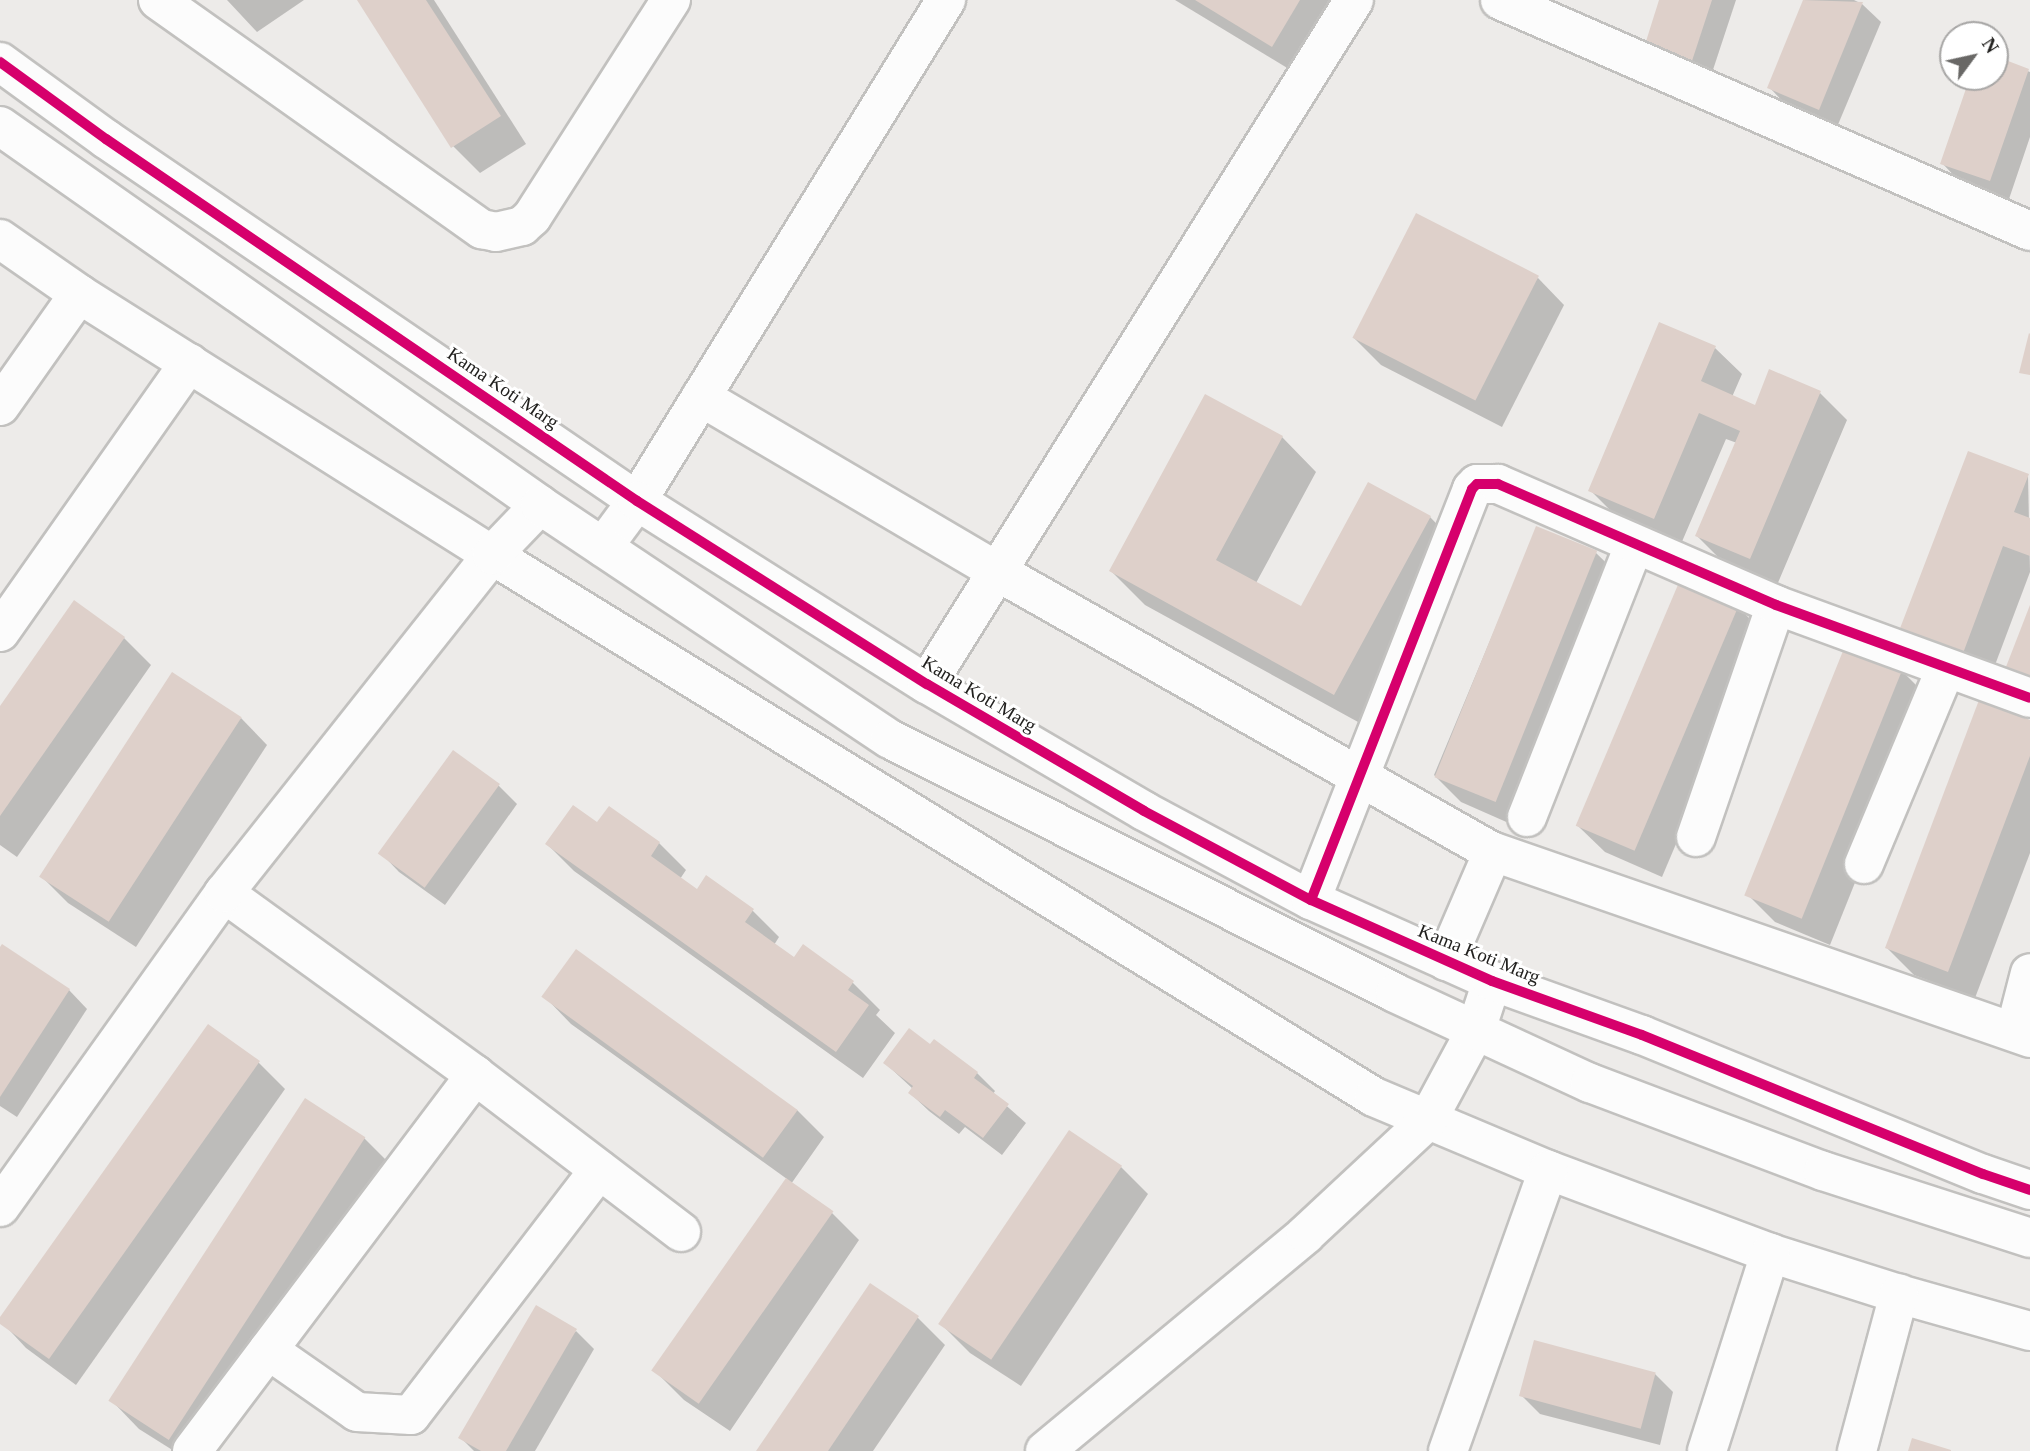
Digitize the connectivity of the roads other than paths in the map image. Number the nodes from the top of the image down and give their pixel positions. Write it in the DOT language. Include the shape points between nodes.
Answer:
graph roads {
  1 [pos="158,0"];
  2 [pos="671,0"];
  3 [pos="946,0"];
  4 [pos="1354,0"];
  5 [pos="1500,0"];
  6 [pos="0,62"];
  7 [pos="0,126"];
  8 [pos="2030,231"];
  9 [pos="0,239"];
  10 [pos="79,294"];
  11 [pos="189,363"];
  12 [pos="701,397"];
  13 [pos="0,407"];
  14 [pos="637,501"];
  15 [pos="540,505"];
  16 [pos="1634,545"];
  17 [pos="603,547"];
  18 [pos="492,555"];
  19 [pos="998,572"];
  20 [pos="1776,604"];
  21 [pos="0,632"];
  22 [pos="1946,668"];
  23 [pos="928,684"];
  24 [pos="2030,698"];
  25 [pos="1358,778"];
  26 [pos="1527,817"];
  27 [pos="1696,837"];
  28 [pos="1493,852"];
  29 [pos="1864,864"];
  30 [pos="224,893"];
  31 [pos="1311,900"];
  32 [pos="1446,961"];
  33 [pos="2030,973"];
  34 [pos="1492,981"];
  35 [pos="2025,1025"];
  36 [pos="1476,1030"];
  37 [pos="475,1075"];
  38 [pos="1427,1121"];
  39 [pos="600,1170"];
  40 [pos="1548,1170"];
  41 [pos="2030,1190"];
  42 [pos="4,1192"];
  43 [pos="681,1232"];
  44 [pos="2030,1238"];
  45 [pos="1770,1253"];
  46 [pos="1899,1294"];
  47 [pos="2030,1331"];
  48 [pos="268,1350"];
  49 [pos="192,1451"];
  50 [pos="1045,1451"];
  51 [pos="1448,1451"];
  52 [pos="1707,1451"];
  53 [pos="1857,1451"];
  1 -- 2 [label="street" via="482,229 496,232 522,226 531,217"];
  3 -- 12 [label="street"];
  4 -- 19 [label="street"];
  5 -- 8 [label="street"];
  6 -- 14 [label="street, Kama Koti Marg"];
  7 -- 15 [label="street"];
  9 -- 10 [label="street"];
  10 -- 11 [label="street"];
  10 -- 13 [label="street"];
  11 -- 18 [label="street"];
  11 -- 21 [label="street"];
  12 -- 14 [label="street"];
  12 -- 19 [label="street"];
  14 -- 17 [label="street"];
  14 -- 23 [label="street, Kama Koti Marg"];
  15 -- 17 [label="street"];
  15 -- 18 [label="street"];
  16 -- 20 [label="street"];
  16 -- 25 [label="street" via="1499,484 1477,484"];
  16 -- 26 [label="street"];
  17 -- 36 [label="street" via="890,739"];
  18 -- 30 [label="street"];
  18 -- 38 [label="street" via="1374,1097"];
  19 -- 23 [label="street"];
  19 -- 25 [label="street"];
  20 -- 22 [label="street"];
  20 -- 27 [label="street"];
  22 -- 24 [label="street"];
  22 -- 29 [label="street"];
  23 -- 31 [label="street, Kama Koti Marg" via="1144,811"];
  25 -- 28 [label="street"];
  25 -- 31 [label="street"];
  28 -- 32 [label="street"];
  28 -- 35 [label="street"];
  30 -- 37 [label="street"];
  30 -- 42 [label="street"];
  31 -- 32 [label="street, Kama Koti Marg"];
  32 -- 34 [label="street, Kama Koti Marg"];
  33 -- 35 [label="street"];
  34 -- 36 [label="street"];
  34 -- 41 [label="street, Kama Koti Marg" via="1642,1035"];
  36 -- 38 [label="street"];
  36 -- 44 [label="street" via="1590,1083 1823,1171"];
  37 -- 39 [label="street"];
  37 -- 48 [label="street"];
  38 -- 40 [label="street"];
  38 -- 50 [label="street" via="1306,1234"];
  39 -- 43 [label="street"];
  39 -- 48 [label="street" via="411,1415 357,1412"];
  40 -- 45 [label="street"];
  40 -- 51 [label="street"];
  45 -- 46 [label="street"];
  45 -- 52 [label="street"];
  46 -- 47 [label="street"];
  46 -- 53 [label="street"];
  48 -- 49 [label="street"];
}
